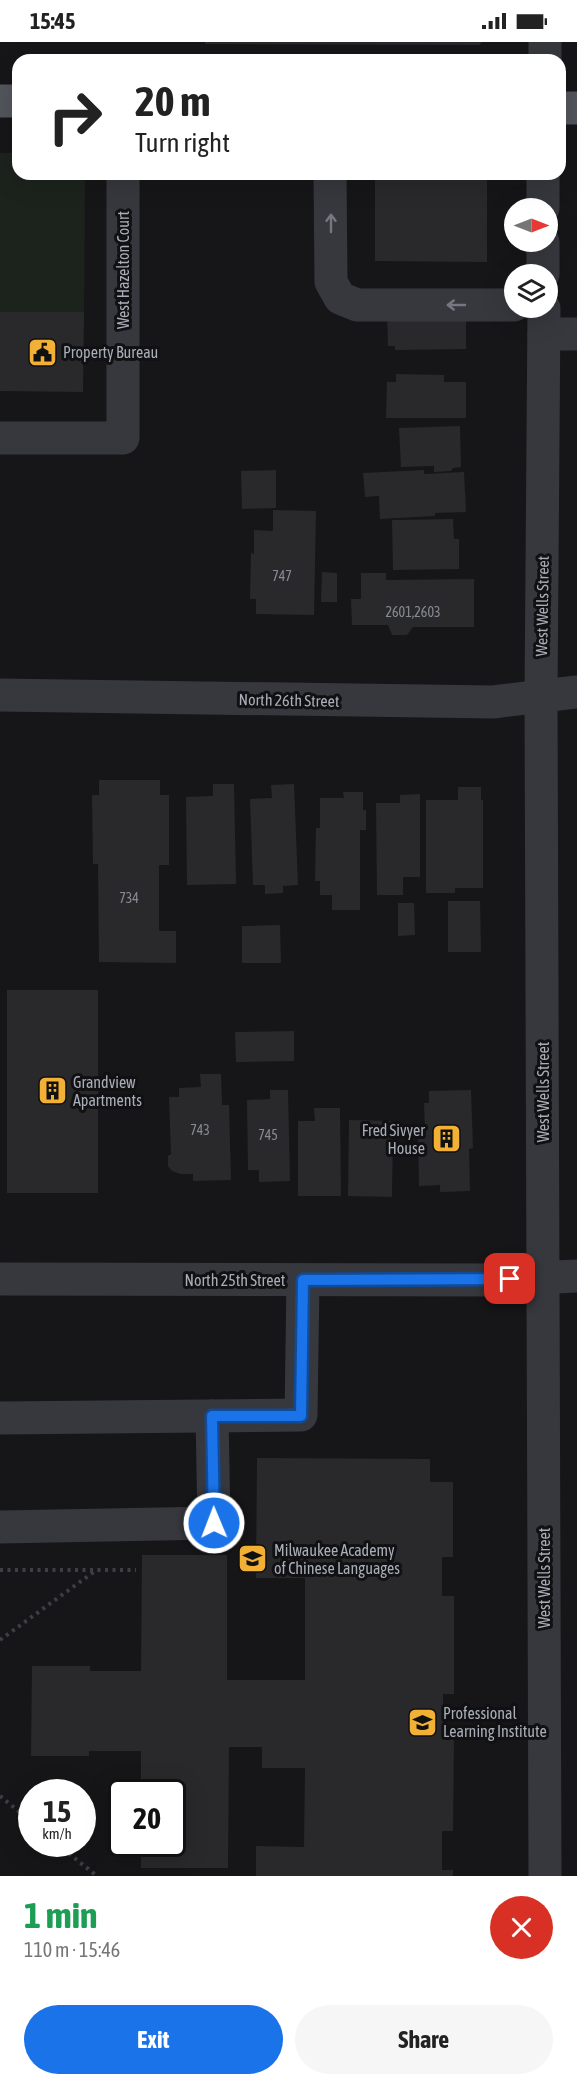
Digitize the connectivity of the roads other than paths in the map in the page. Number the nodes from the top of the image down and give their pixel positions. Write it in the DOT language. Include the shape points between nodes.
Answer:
graph roads {
  1 [pos="123,180"];
  2 [pos="330,180"];
  3 [pos="543,180"];
  4 [pos="543,198"];
  5 [pos="504,305"];
  6 [pos="544,321"];
  7 [pos="577,334"];
  8 [pos="0,438"];
  9 [pos="577,692"];
  10 [pos="0,695"];
  11 [pos="541,697"];
  12 [pos="577,1276"];
  13 [pos="543,1277"];
  14 [pos="0,1279"];
  15 [pos="303,1280"];
  16 [pos="212,1416"];
  17 [pos="0,1418"];
  18 [pos="0,1527"];
  19 [pos="546,1876"];
  1 -- 8 [label="street, West Hazelton Court" via="123,438"];
  5 -- 2 [label="street, one-way" via="357,305 340,298 331,282"];
  3 -- 4 [label="street"];
  6 -- 7 [label="street"];
  6 -- 11 [label="street, West Wells Street"];
  9 -- 11 [label="street, North 26th Street"];
  10 -- 11 [label="street, North 26th Street" via="481,702"];
  11 -- 13 [label="street, West Wells Street"];
  12 -- 13 [label="street, North 25th Street"];
  13 -- 15 [label="street, North 25th Street"];
  13 -- 19 [label="street, West Wells Street"];
  14 -- 15 [label="street, North 25th Street"];
  15 -- 16 [label="street" via="301,1416"];
  16 -- 17 [label="street"];
  16 -- 18 [label="street" via="214,1523"];
}
